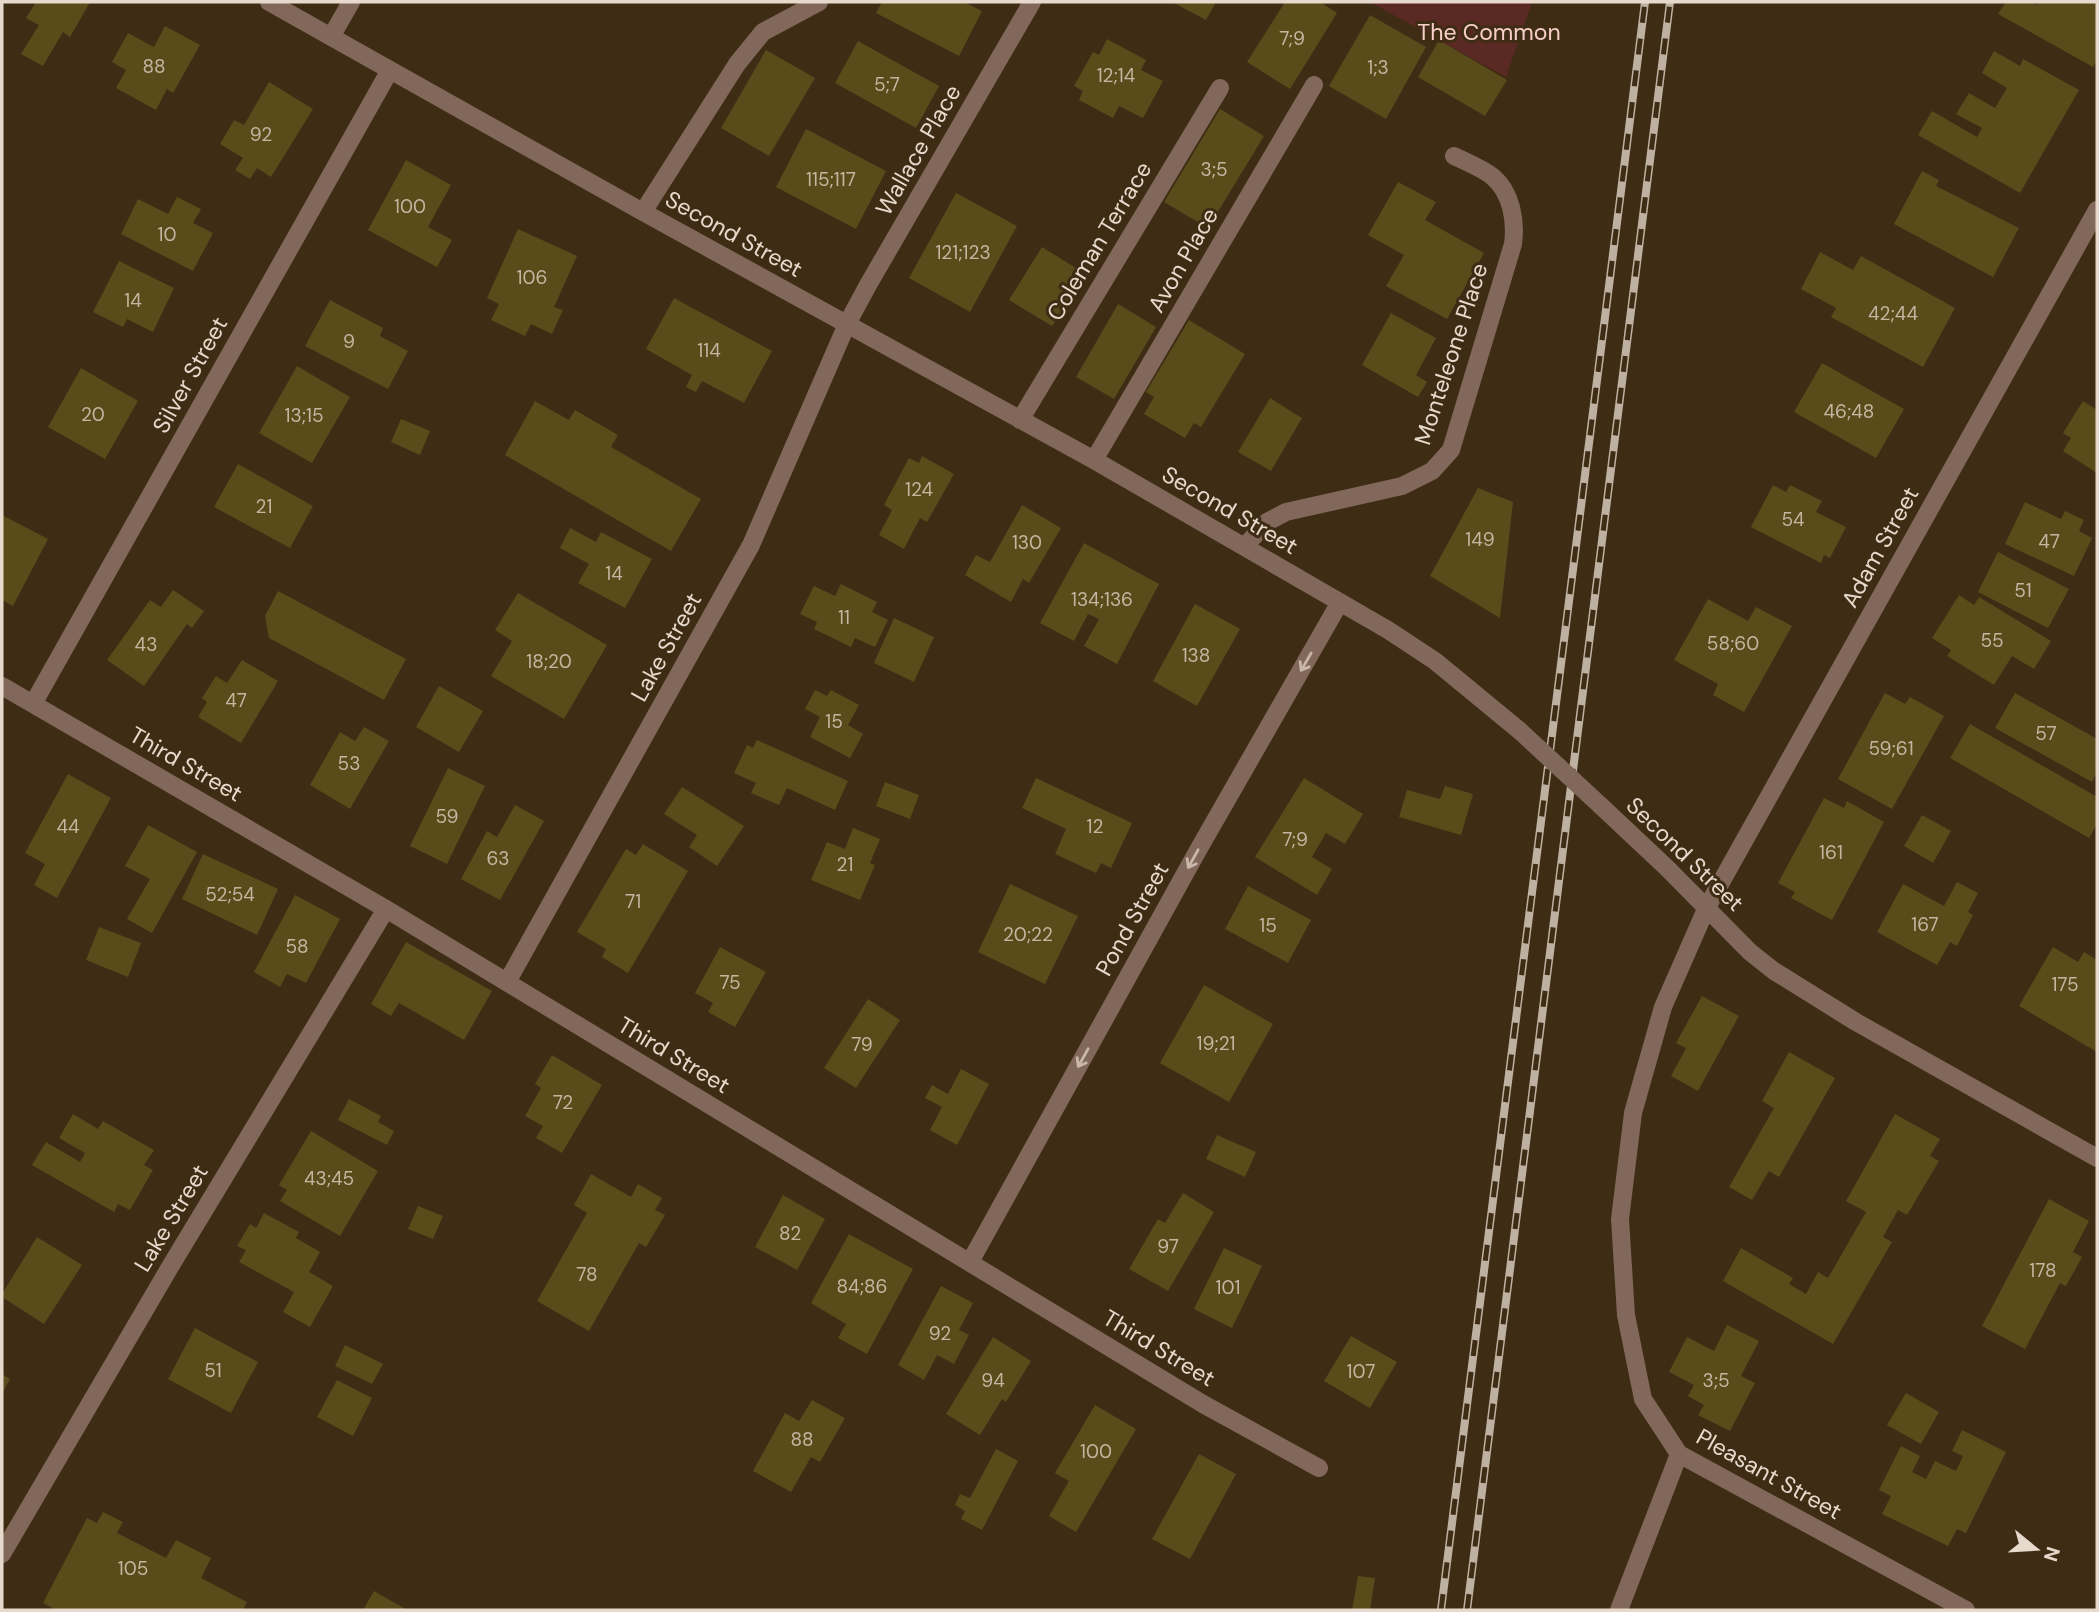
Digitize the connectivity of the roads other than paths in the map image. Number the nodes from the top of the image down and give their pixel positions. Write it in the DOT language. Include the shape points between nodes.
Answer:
graph roads {
  1 [pos="269,2"];
  2 [pos="351,2"];
  3 [pos="819,2"];
  4 [pos="1032,2"];
  5 [pos="331,37"];
  6 [pos="390,70"];
  7 [pos="1314,85"];
  8 [pos="1220,88"];
  9 [pos="1454,156"];
  10 [pos="2097,210"];
  11 [pos="643,212"];
  12 [pos="847,324"];
  13 [pos="1020,420"];
  14 [pos="1094,460"];
  15 [pos="1245,547"];
  16 [pos="1340,602"];
  17 [pos="2,686"];
  18 [pos="33,704"];
  19 [pos="386,909"];
  20 [pos="1706,909"];
  21 [pos="507,982"];
  22 [pos="2097,1158"];
  23 [pos="970,1262"];
  24 [pos="1679,1454"];
  25 [pos="1319,1468"];
  26 [pos="2,1554"];
  27 [pos="1619,1610"];
  28 [pos="1966,1610"];
  1 -- 5 [label="street, Second Street"];
  2 -- 5 [label="street"];
  3 -- 11 [label="street" via="763,32 737,64"];
  4 -- 12 [label="street, Wallace Place"];
  5 -- 6 [label="street, Second Street"];
  6 -- 11 [label="street, Second Street"];
  6 -- 18 [label="street, Silver Street"];
  7 -- 14 [label="street, Avon Place"];
  8 -- 13 [label="street, Coleman Terrace"];
  9 -- 15 [label="street, Monteleone Place" via="1493,177 1502,188 1510,202 1515,232 1451,450 1432,471 1402,486 1286,512 1267,522"];
  10 -- 20 [label="street, Adam Street"];
  11 -- 12 [label="street, Second Street"];
  12 -- 13 [label="street, Second Street"];
  12 -- 21 [label="street, Lake Street" via="751,545"];
  13 -- 14 [label="street, Second Street"];
  14 -- 15 [label="street, Second Street"];
  15 -- 16 [label="street, Second Street"];
  16 -- 20 [label="street, Second Street, bridge" via="1435,662 1520,731"];
  16 -- 23 [label="street, Pond Street, one-way"];
  17 -- 18 [label="street, Third Street"];
  18 -- 19 [label="street, Third Street"];
  19 -- 21 [label="street, Third Street"];
  19 -- 26 [label="street, Lake Street"];
  20 -- 22 [label="street, Second Street" via="1774,971"];
  20 -- 24 [label="street, Pleasant Street" via="1655,1033 1633,1113 1620,1219 1626,1315 1643,1399"];
  21 -- 23 [label="street, Third Street"];
  23 -- 25 [label="street, Third Street" via="1203,1404"];
  24 -- 27 [label="street"];
  24 -- 28 [label="street, Pleasant Street"];
}
